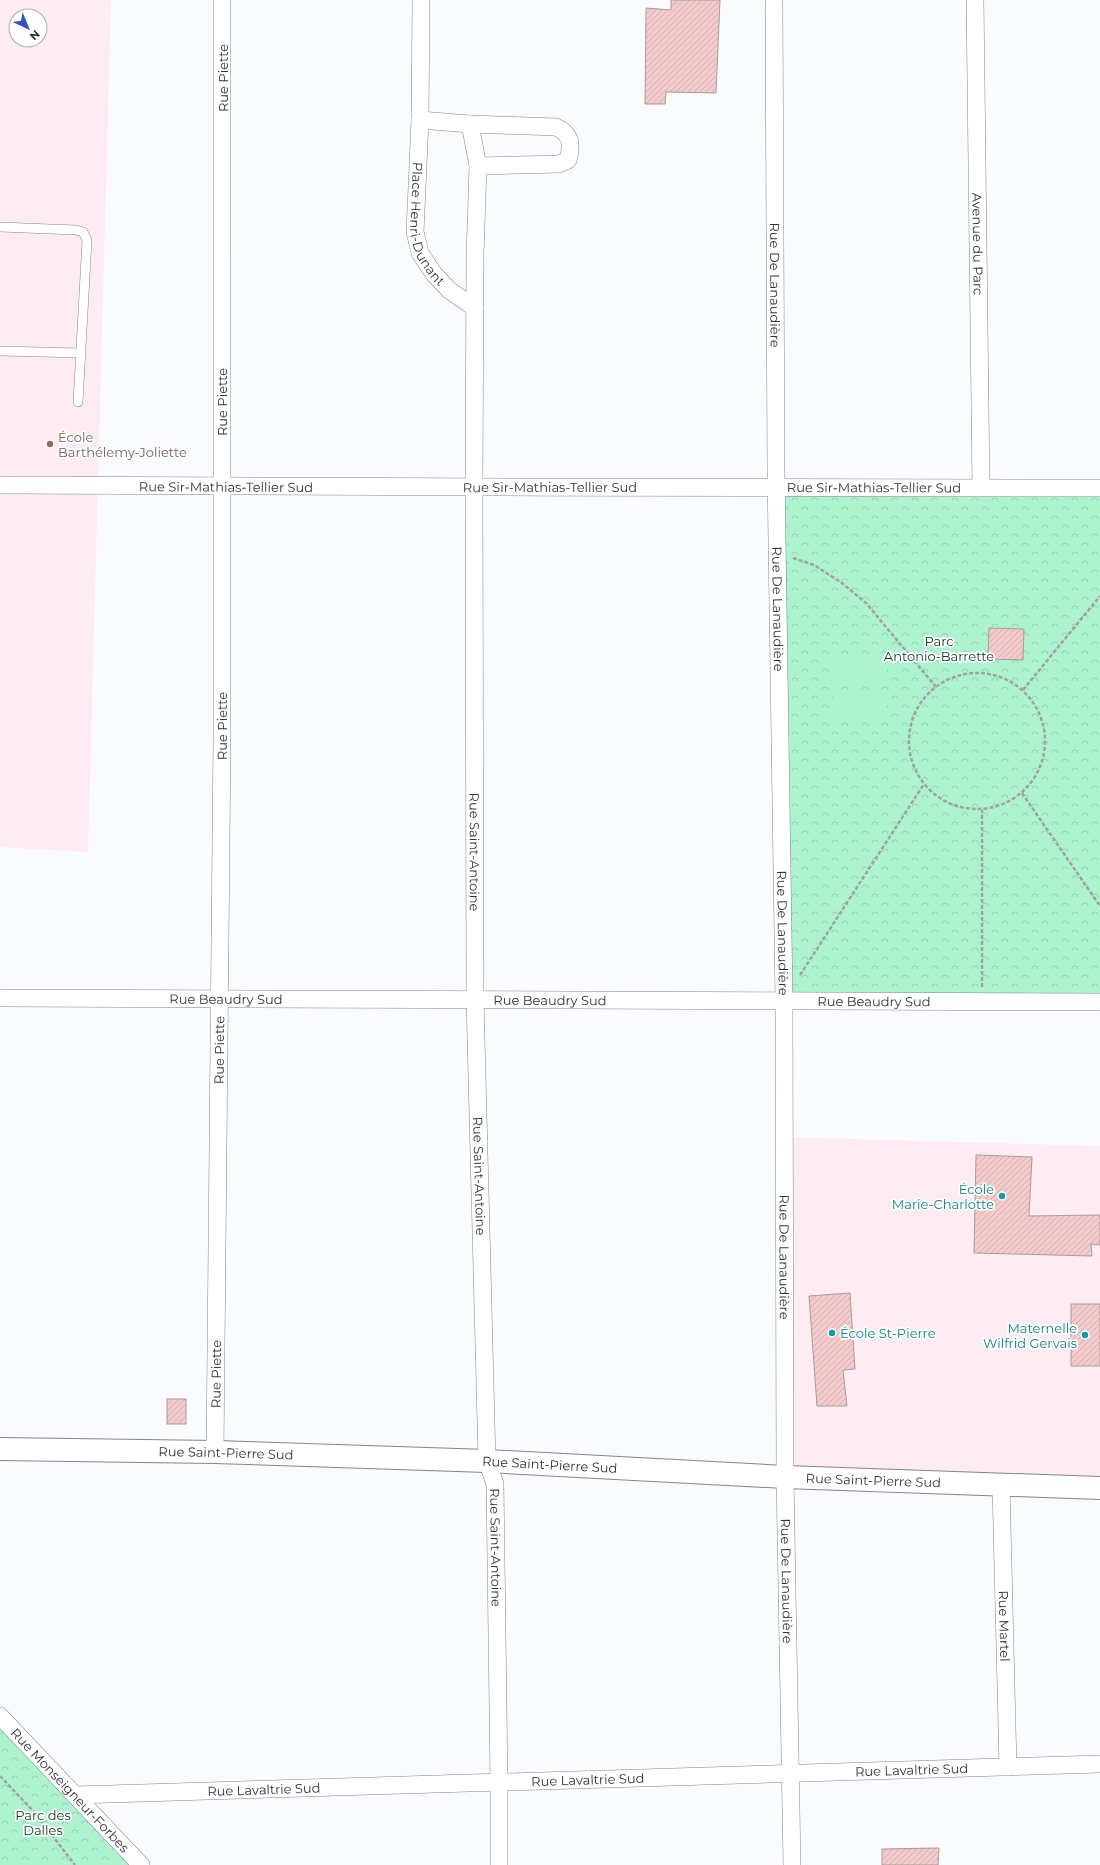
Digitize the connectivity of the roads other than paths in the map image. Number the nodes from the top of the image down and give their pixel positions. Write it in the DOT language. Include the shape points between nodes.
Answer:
graph roads {
  1 [pos="222,0"];
  2 [pos="421,0"];
  3 [pos="774,0"];
  4 [pos="975,0"];
  5 [pos="420,120"];
  6 [pos="470,124"];
  7 [pos="478,166"];
  8 [pos="0,227"];
  9 [pos="475,308"];
  10 [pos="0,351"];
  11 [pos="81,353"];
  12 [pos="78,402"];
  13 [pos="0,485"];
  14 [pos="474,486"];
  15 [pos="776,486"];
  16 [pos="222,487"];
  17 [pos="981,487"];
  18 [pos="1100,488"];
  19 [pos="0,998"];
  20 [pos="219,999"];
  21 [pos="475,999"];
  22 [pos="784,1000"];
  23 [pos="1100,1002"];
  24 [pos="0,1449"];
  25 [pos="215,1452"];
  26 [pos="487,1461"];
  27 [pos="785,1477"];
  28 [pos="1001,1485"];
  29 [pos="1100,1488"];
  30 [pos="0,1716"];
  31 [pos="1100,1764"];
  32 [pos="1008,1767"];
  33 [pos="792,1773"];
  34 [pos="499,1782"];
  35 [pos="76,1795"];
  36 [pos="141,1865"];
  37 [pos="499,1865"];
  38 [pos="792,1865"];
  1 -- 16 [label="street, Rue Piette"];
  2 -- 5 [label="street, Place Henri-Dunant"];
  3 -- 15 [label="street, Rue De Lanaudière"];
  4 -- 17 [label="street, Avenue du Parc"];
  5 -- 6 [label="street"];
  5 -- 9 [label="street, Place Henri-Dunant" via="415,232 420,253 449,290"];
  6 -- 7 [label="street"];
  6 -- 7 [label="street" via="556,127 569,136 571,147 568,160 559,164"];
  7 -- 9 [label="street"];
  8 -- 11 [label="lane" via="83,232 87,240"];
  9 -- 14 [label="street"];
  10 -- 11 [label="lane"];
  11 -- 12 [label="lane"];
  13 -- 16 [label="street, Rue Sir-Mathias-Tellier Sud"];
  14 -- 15 [label="street, Rue Sir-Mathias-Tellier Sud"];
  14 -- 16 [label="street, Rue Sir-Mathias-Tellier Sud"];
  14 -- 21 [label="street, Rue Saint-Antoine"];
  15 -- 17 [label="street, Rue Sir-Mathias-Tellier Sud"];
  15 -- 22 [label="street, Rue De Lanaudière"];
  16 -- 20 [label="street, Rue Piette"];
  17 -- 18 [label="street, Rue Sir-Mathias-Tellier Sud"];
  19 -- 20 [label="street, Rue Beaudry Sud"];
  20 -- 21 [label="street, Rue Beaudry Sud"];
  20 -- 25 [label="street, Rue Piette"];
  21 -- 22 [label="street, Rue Beaudry Sud"];
  21 -- 26 [label="street, Rue Saint-Antoine"];
  22 -- 23 [label="street, Rue Beaudry Sud"];
  22 -- 27 [label="street, Rue De Lanaudière"];
  24 -- 25 [label="street, Rue Saint-Pierre Sud"];
  25 -- 26 [label="street, Rue Saint-Pierre Sud"];
  26 -- 27 [label="street, Rue Saint-Pierre Sud"];
  26 -- 34 [label="street, Rue Saint-Antoine" via="495,1484"];
  27 -- 28 [label="street, Rue Saint-Pierre Sud"];
  27 -- 33 [label="street, Rue De Lanaudière"];
  28 -- 29 [label="street, Rue Saint-Pierre Sud"];
  28 -- 32 [label="street, Rue Martel"];
  30 -- 35 [label="street, Rue Monseigneur-Forbes"];
  31 -- 32 [label="street, Rue Lavaltrie Sud"];
  32 -- 33 [label="street, Rue Lavaltrie Sud"];
  33 -- 34 [label="street, Rue Lavaltrie Sud"];
  33 -- 38 [label="street, Rue De Lanaudière"];
  34 -- 35 [label="street, Rue Lavaltrie Sud"];
  34 -- 37 [label="street, Rue Saint-Antoine"];
  35 -- 36 [label="street, Rue Monseigneur-Forbes"];
}
